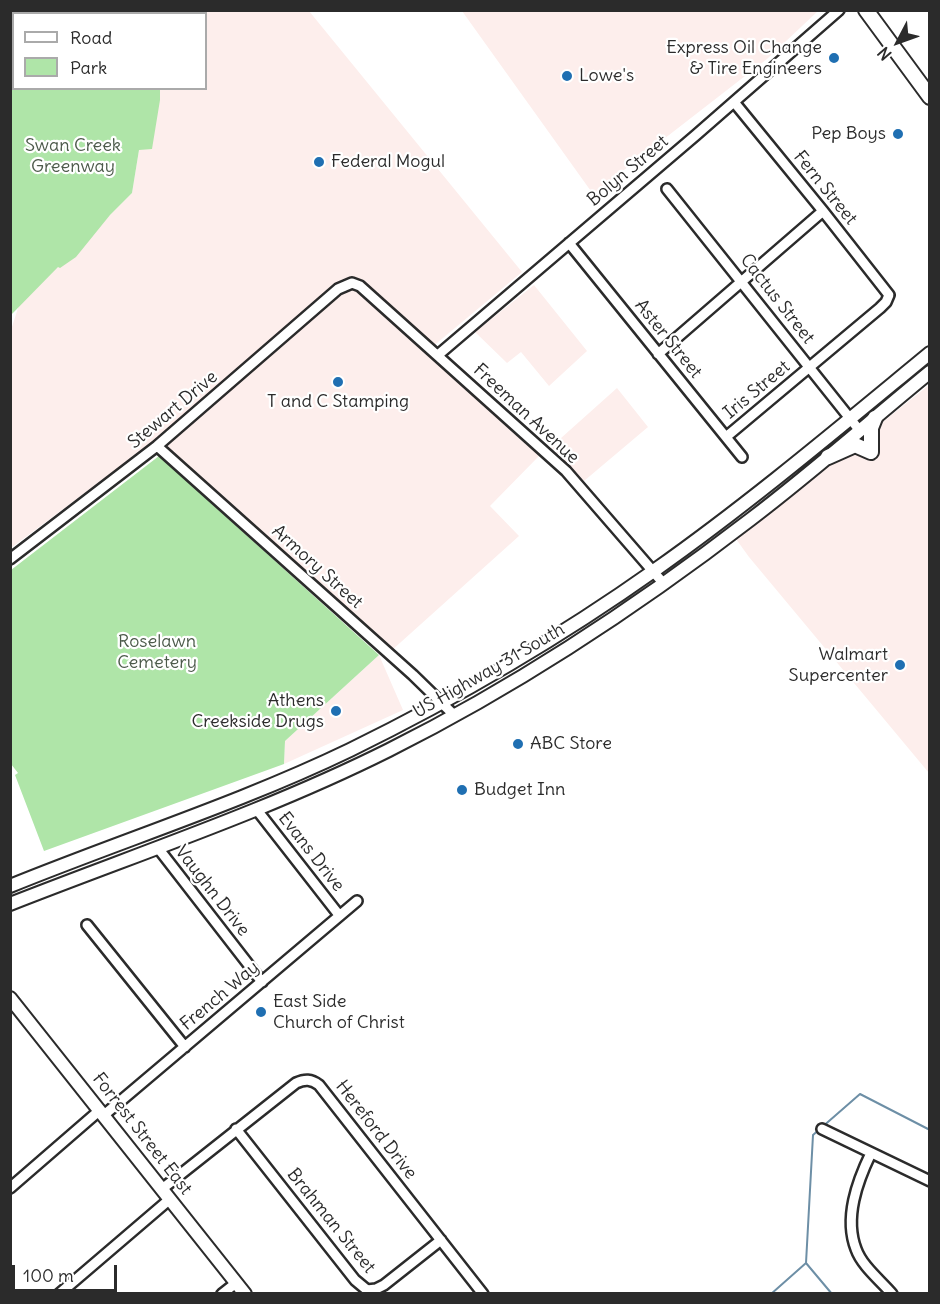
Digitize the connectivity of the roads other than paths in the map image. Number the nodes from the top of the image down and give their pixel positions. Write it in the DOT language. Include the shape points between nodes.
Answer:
graph roads {
  1 [pos="839,10"];
  2 [pos="866,10"];
  3 [pos="930,97"];
  4 [pos="734,102"];
  5 [pos="667,189"];
  6 [pos="823,211"];
  7 [pos="568,243"];
  8 [pos="742,282"];
  9 [pos="352,283"];
  10 [pos="889,295"];
  11 [pos="930,353"];
  12 [pos="658,354"];
  13 [pos="438,355"];
  14 [pos="809,367"];
  15 [pos="930,372"];
  16 [pos="851,418"];
  17 [pos="875,418"];
  18 [pos="860,431"];
  19 [pos="726,437"];
  20 [pos="157,446"];
  21 [pos="742,457"];
  22 [pos="828,457"];
  23 [pos="10,559"];
  24 [pos="654,572"];
  25 [pos="664,584"];
  26 [pos="441,703"];
  27 [pos="454,715"];
  28 [pos="256,810"];
  29 [pos="158,848"];
  30 [pos="10,886"];
  31 [pos="357,901"];
  32 [pos="10,904"];
  33 [pos="339,915"];
  34 [pos="87,925"];
  35 [pos="262,982"];
  36 [pos="10,998"];
  37 [pos="185,1047"];
  38 [pos="102,1113"];
  39 [pos="236,1129"];
  40 [pos="822,1129"];
  41 [pos="871,1154"];
  42 [pos="930,1181"];
  43 [pos="10,1188"];
  44 [pos="162,1189"];
  45 [pos="170,1199"];
  46 [pos="441,1240"];
  47 [pos="236,1283"];
  48 [pos="59,1293"];
  49 [pos="222,1293"];
  50 [pos="245,1293"];
  51 [pos="483,1293"];
  52 [pos="892,1293"];
  1 -- 4 [label="street, Bolyn Street"];
  2 -- 3 [label="highway"];
  4 -- 6 [label="street, Fern Street"];
  4 -- 7 [label="street, Bolyn Street"];
  5 -- 8 [label="street, Cactus Street"];
  6 -- 8 [label="street"];
  6 -- 10 [label="street, Fern Street"];
  7 -- 12 [label="street, Aster Street"];
  7 -- 13 [label="street, Bolyn Street"];
  8 -- 12 [label="street"];
  8 -- 14 [label="street, Cactus Street"];
  9 -- 13 [label="street, Freeman Avenue"];
  9 -- 20 [label="street, Stewart Drive" via="338,289"];
  10 -- 14 [label="street, Iris Street" via="880,308"];
  11 -- 16 [label="main road, US Highway 31 South"];
  12 -- 19 [label="street, Aster Street"];
  13 -- 24 [label="street, Freeman Avenue" via="566,471"];
  14 -- 16 [label="street, Cactus Street"];
  14 -- 19 [label="street, Iris Street"];
  15 -- 17 [label="main road, US Highway 31 South"];
  16 -- 18 [label="street, Cactus Street"];
  16 -- 24 [label="main road, US Highway 31 South"];
  17 -- 18 [label="main road, US Highway 31 South"];
  17 -- 22 [label="highway" via="871,452 855,445"];
  18 -- 22 [label="main road, US Highway 31 South"];
  19 -- 21 [label="street, Aster Street"];
  20 -- 23 [label="street, Stewart Drive"];
  20 -- 26 [label="street, Armory Street"];
  22 -- 25 [label="main road, US Highway 31 South"];
  24 -- 25 [label="street, Freeman Avenue"];
  24 -- 26 [label="main road, US Highway 31 South"];
  25 -- 27 [label="main road, US Highway 31 South"];
  26 -- 27 [label="street, Armory Street"];
  26 -- 30 [label="main road, US Highway 31 South" via="292,776"];
  27 -- 28 [label="main road, US Highway 31 South"];
  28 -- 29 [label="main road, US Highway 31 South"];
  28 -- 33 [label="street, Evans Drive"];
  29 -- 32 [label="main road, US Highway 31 South"];
  29 -- 35 [label="street, Vaughn Drive"];
  31 -- 33 [label="street, French Way"];
  33 -- 35 [label="street, French Way"];
  34 -- 37 [label="street"];
  35 -- 37 [label="street, French Way"];
  36 -- 38 [label="main road, Forrest Street East"];
  37 -- 38 [label="street, French Way"];
  38 -- 43 [label="street, French Way"];
  38 -- 44 [label="main road, Forrest Street East"];
  39 -- 44 [label="street, Hereford Drive"];
  39 -- 46 [label="street, Hereford Drive" via="296,1083 312,1080"];
  39 -- 46 [label="street, Brahman Street" via="367,1290 384,1285"];
  40 -- 41 [label="street"];
  41 -- 42 [label="street"];
  41 -- 52 [label="street" via="855,1189 852,1230 863,1262"];
  44 -- 45 [label="main road, Forrest Street East"];
  45 -- 47 [label="main road, Forrest Street East"];
  45 -- 48 [label="street"];
  46 -- 51 [label="street, Hereford Drive"];
  47 -- 49 [label="street"];
  47 -- 50 [label="main road, Forrest Street East"];
}
